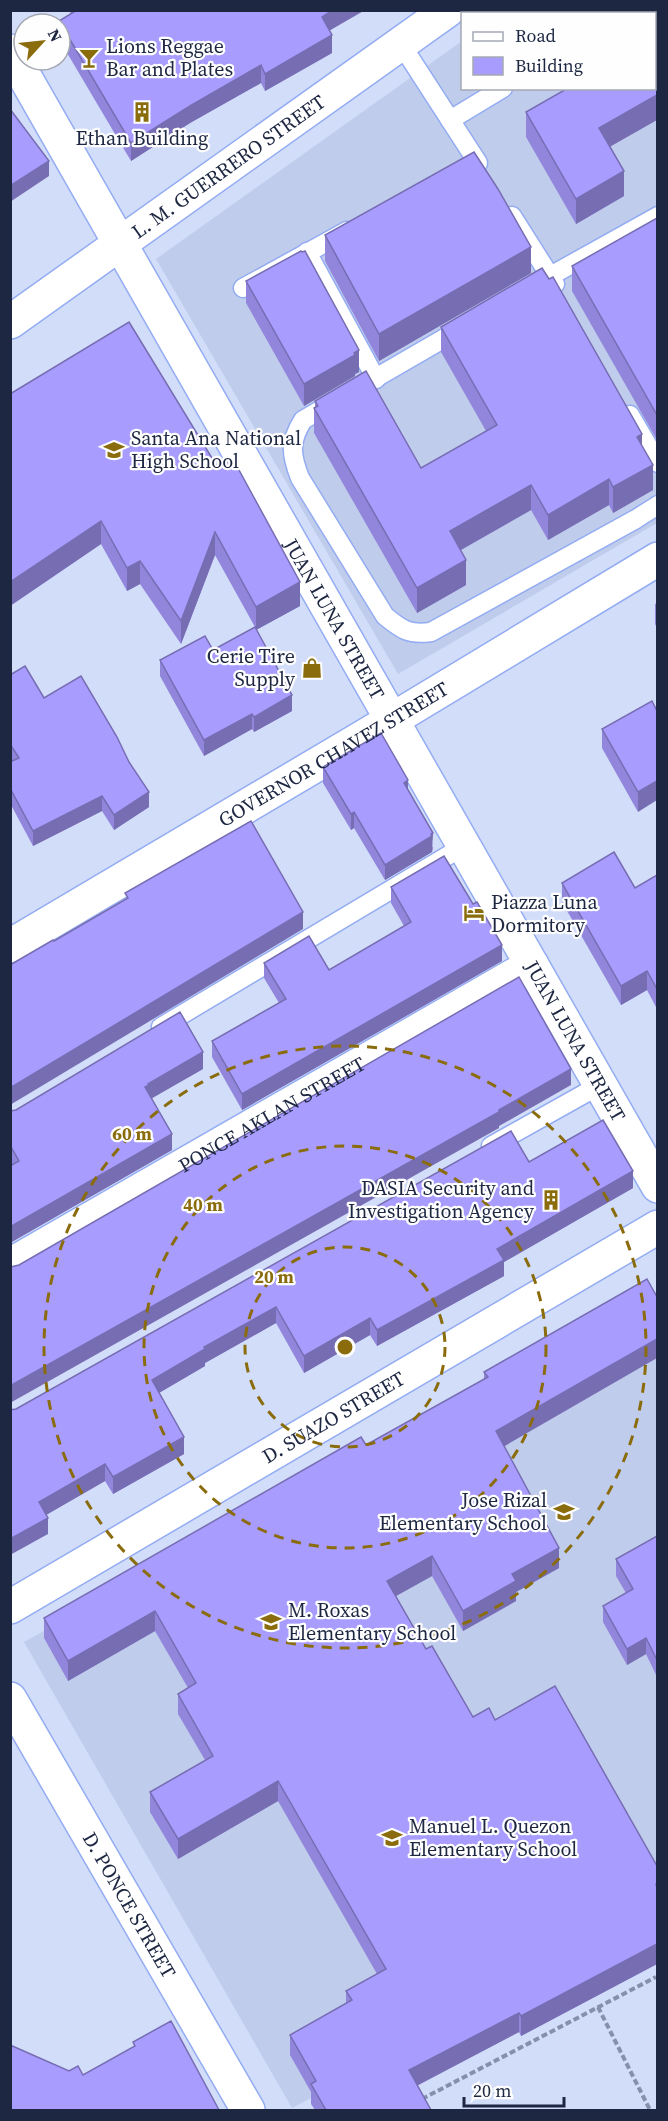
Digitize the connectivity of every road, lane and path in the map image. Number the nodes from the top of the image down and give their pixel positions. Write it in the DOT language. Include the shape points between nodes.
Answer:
graph roads {
  1 [pos="448,10"];
  2 [pos="401,44"];
  3 [pos="10,51"];
  4 [pos="500,90"];
  5 [pos="450,120"];
  6 [pos="478,164"];
  7 [pos="448,179"];
  8 [pos="490,182"];
  9 [pos="502,201"];
  10 [pos="657,216"];
  11 [pos="367,220"];
  12 [pos="120,244"];
  13 [pos="307,252"];
  14 [pos="550,275"];
  15 [pos="243,288"];
  16 [pos="561,295"];
  17 [pos="509,300"];
  18 [pos="478,318"];
  19 [pos="10,322"];
  20 [pos="376,379"];
  21 [pos="624,404"];
  22 [pos="657,463"];
  23 [pos="657,505"];
  24 [pos="657,559"];
  25 [pos="392,720"];
  26 [pos="464,846"];
  27 [pos="10,946"];
  28 [pos="532,965"];
  29 [pos="141,1039"];
  30 [pos="600,1085"];
  31 [pos="476,1155"];
  32 [pos="657,1186"];
  33 [pos="657,1227"];
  34 [pos="10,1265"];
  35 [pos="10,1607"];
  36 [pos="10,1700"];
  37 [pos="656,1977"];
  38 [pos="598,2007"];
  39 [pos="421,2100"];
  40 [pos="248,2110"];
  41 [pos="650,2110"];
  1 -- 2 [label="street, L. M. GUERRERO STREET"];
  2 -- 5 [label="lane"];
  2 -- 12 [label="street, L. M. GUERRERO STREET"];
  3 -- 12 [label="street, JUAN LUNA STREET"];
  4 -- 5 [label="lane"];
  5 -- 6 [label="lane"];
  6 -- 7 [label="lane"];
  6 -- 8 [label="lane"];
  9 -- 14 [label="lane"];
  10 -- 14 [label="lane"];
  11 -- 13 [label="lane"];
  12 -- 19 [label="street, L. M. GUERRERO STREET"];
  12 -- 25 [label="street, JUAN LUNA STREET"];
  13 -- 15 [label="lane"];
  13 -- 20 [label="lane"];
  14 -- 16 [label="lane"];
  14 -- 17 [label="lane"];
  18 -- 20 [label="lane"];
  20 -- 23 [label="lane" via="303,420 296,431 292,458 300,478 385,615 399,628 416,634 431,632"];
  21 -- 22 [label="lane"];
  24 -- 25 [label="street, GOVERNOR CHAVEZ STREET"];
  25 -- 26 [label="street, JUAN LUNA STREET"];
  25 -- 27 [label="street, GOVERNOR CHAVEZ STREET"];
  26 -- 28 [label="street, JUAN LUNA STREET"];
  26 -- 29 [label="lane"];
  28 -- 30 [label="street, JUAN LUNA STREET"];
  28 -- 34 [label="street, PONCE AKLAN STREET"];
  30 -- 31 [label="lane"];
  30 -- 32 [label="street, JUAN LUNA STREET"];
  33 -- 35 [label="street, D. SUAZO STREET"];
  36 -- 40 [label="street, D. PONCE STREET"];
  37 -- 38 [label="path"];
  38 -- 39 [label="path"];
  38 -- 41 [label="path"];
}
